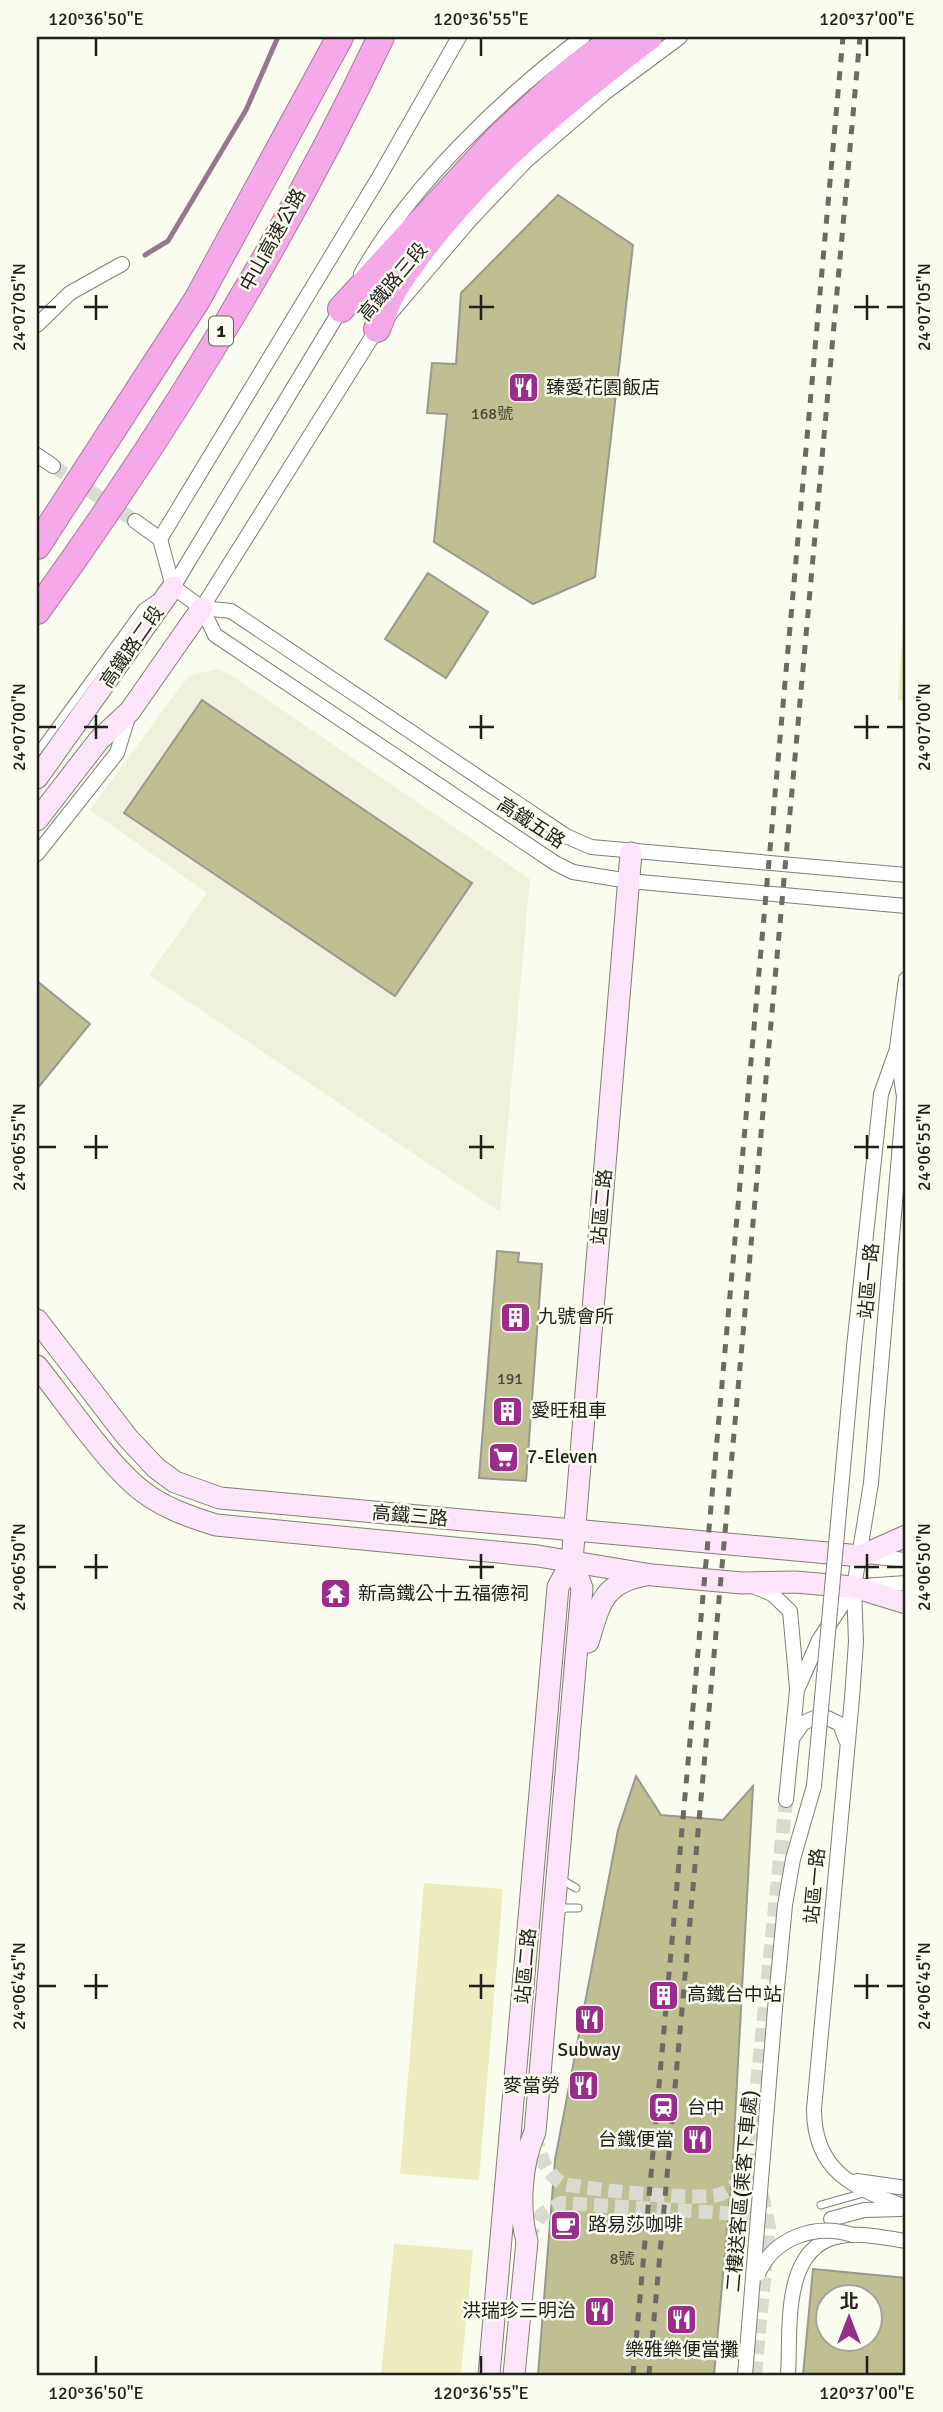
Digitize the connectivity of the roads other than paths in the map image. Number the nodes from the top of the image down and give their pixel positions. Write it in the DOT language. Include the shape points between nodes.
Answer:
graph roads {
  1 [pos="340,37"];
  2 [pos="381,37"];
  3 [pos="459,37"];
  4 [pos="583,37"];
  5 [pos="617,37"];
  6 [pos="649,37"];
  7 [pos="680,37"];
  8 [pos="574,82"];
  9 [pos="122,264"];
  10 [pos="341,309"];
  11 [pos="37,325"];
  12 [pos="377,329"];
  13 [pos="37,455"];
  14 [pos="52,466"];
  15 [pos="135,521"];
  16 [pos="160,538"];
  17 [pos="37,546"];
  18 [pos="173,587"];
  19 [pos="202,608"];
  20 [pos="37,611"];
  21 [pos="130,711"];
  22 [pos="37,752"];
  23 [pos="37,778"];
  24 [pos="37,820"];
  25 [pos="631,853"];
  26 [pos="37,854"];
  27 [pos="906,875"];
  28 [pos="629,881"];
  29 [pos="906,906"];
  30 [pos="906,979"];
  31 [pos="897,1048"];
  32 [pos="37,1320"];
  33 [pos="37,1366"];
  34 [pos="575,1530"];
  35 [pos="906,1536"];
  36 [pos="861,1556"];
  37 [pos="906,1560"];
  38 [pos="572,1561"];
  39 [pos="652,1574"];
  40 [pos="742,1583"];
  41 [pos="906,1583"];
  42 [pos="854,1587"];
  43 [pos="906,1603"];
  44 [pos="574,1687"];
  45 [pos="797,1690"];
  46 [pos="791,1745"];
  47 [pos="848,1748"];
  48 [pos="786,1800"];
  49 [pos="558,1871"];
  50 [pos="576,1888"];
  51 [pos="578,1908"];
  52 [pos="554,1926"];
  53 [pos="845,2178"];
  54 [pos="906,2189"];
  55 [pos="868,2192"];
  56 [pos="821,2205"];
  57 [pos="906,2208"];
  58 [pos="831,2218"];
  59 [pos="853,2235"];
  60 [pos="906,2241"];
  61 [pos="753,2290"];
  62 [pos="489,2375"];
  63 [pos="514,2375"];
  64 [pos="745,2375"];
  65 [pos="788,2375"];
  1 -- 17 [label="highway, 中山高速公路 / 1" via="197,300"];
  2 -- 20 [label="highway, 中山高速公路 / 1" via="228,319"];
  3 -- 16 [label="street"];
  4 -- 10 [label="street, 高鐵路三段" via="483,123 427,183 369,259"];
  5 -- 8 [label="highway"];
  6 -- 8 [label="highway"];
  7 -- 12 [label="street, 高鐵路三段" via="606,92 526,161"];
  8 -- 10 [label="highway" via="488,148"];
  8 -- 12 [label="highway" via="459,206 395,287"];
  9 -- 11 [label="street" via="70,293"];
  10 -- 18 [label="street, 高鐵路三段"];
  12 -- 19 [label="street, 高鐵路三段"];
  13 -- 14 [label="street"];
  15 -- 16 [label="street"];
  16 -- 18 [label="street"];
  18 -- 19 [label="street, 高鐵五路"];
  18 -- 22 [label="lane, 高鐵路二段" via="142,608"];
  18 -- 23 [label="street, 高鐵路二段"];
  19 -- 21 [label="street, 高鐵路二段"];
  19 -- 25 [label="street, 高鐵五路" via="231,611 566,836 591,847"];
  19 -- 28 [label="street, 高鐵五路" via="215,635 555,863 573,872"];
  21 -- 24 [label="street, 高鐵路二段" via="99,740"];
  21 -- 26 [label="street, 高鐵路二段" via="117,752"];
  25 -- 27 [label="street, 高鐵五路"];
  25 -- 28 [label="street, 站區二路"];
  28 -- 29 [label="street, 高鐵五路"];
  28 -- 34 [label="street, 站區二路"];
  30 -- 31 [label="street, 站區一路"];
  31 -- 36 [label="street, 站區一路" via="904,1097"];
  31 -- 61 [label="street, 二樓送客區(乘客下車處), bridge" via="881,1094 814,1786 785,1905"];
  32 -- 34 [label="street, 高鐵三路" via="140,1452 175,1482 197,1492 246,1502"];
  33 -- 38 [label="street, 高鐵三路" via="141,1491 192,1518 244,1528"];
  34 -- 36 [label="street, 高鐵三路"];
  34 -- 38 [label="street, 站區二路"];
  35 -- 36 [label="street, 高鐵三路"];
  36 -- 37 [label="street, 高鐵三路"];
  36 -- 42 [label="street, 站區一路"];
  38 -- 39 [label="street, 高鐵三路"];
  38 -- 44 [label="street, 站區二路" via="582,1588"];
  38 -- 62 [label="street, 站區二路" via="558,1587"];
  39 -- 40 [label="street, 高鐵三路"];
  39 -- 44 [label="street" via="616,1586 598,1605"];
  40 -- 42 [label="street, 高鐵三路"];
  40 -- 45 [label="street" via="772,1594 790,1611"];
  41 -- 42 [label="street, 高鐵三路"];
  42 -- 43 [label="street, 高鐵三路"];
  42 -- 45 [label="street, 站區一路" via="819,1640"];
  42 -- 47 [label="street, 站區一路" via="856,1642"];
  44 -- 49 [label="street, 站區二路"];
  45 -- 46 [label="street, 站區一路"];
  46 -- 47 [label="street" via="803,1723 821,1715 840,1724"];
  46 -- 48 [label="street, 站區一路"];
  47 -- 53 [label="street, 站區一路" via="814,2109 821,2153"];
  49 -- 50 [label="lane" via="564,1883"];
  49 -- 52 [label="street, 站區二路"];
  51 -- 52 [label="lane" via="560,1911"];
  52 -- 63 [label="street, 站區二路" via="535,2132 527,2149 522,2221 527,2241"];
  53 -- 54 [label="street"];
  53 -- 55 [label="street, 站區一路"];
  54 -- 55 [label="lane"];
  55 -- 56 [label="lane"];
  55 -- 57 [label="street, 站區一路"];
  57 -- 58 [label="street, 站區一路" via="864,2210"];
  59 -- 60 [label="street"];
  59 -- 61 [label="street, bridge" via="836,2229 816,2230 787,2241 765,2260"];
  59 -- 65 [label="street" via="821,2242 802,2262 795,2289"];
  61 -- 64 [label="street, 二樓送客區(乘客下車處), bridge"];
}
